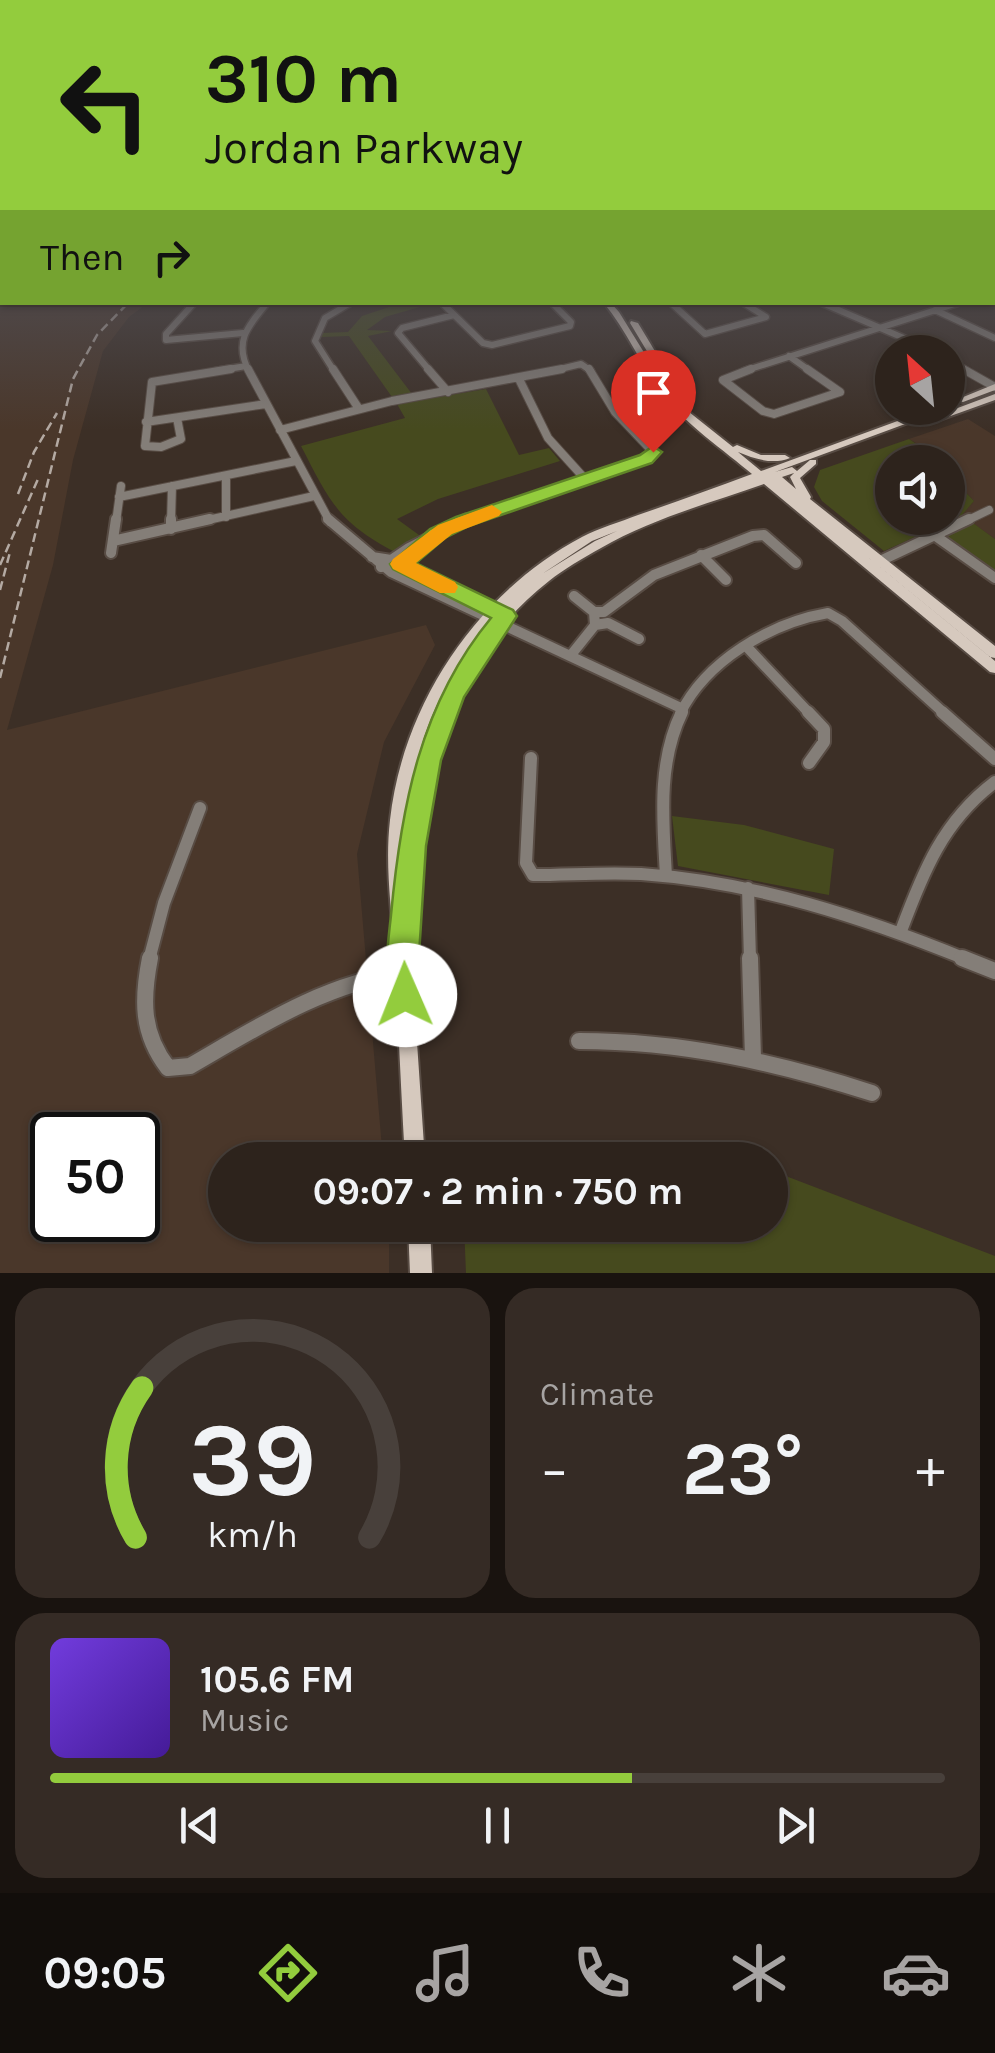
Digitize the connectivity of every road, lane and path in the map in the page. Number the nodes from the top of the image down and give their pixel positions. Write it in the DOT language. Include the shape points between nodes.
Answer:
graph roads {
  1 [pos="186,311"];
  2 [pos="260,311"];
  3 [pos="336,311"];
  4 [pos="450,311"];
  5 [pos="560,311"];
  6 [pos="614,311"];
  7 [pos="624,311"];
  8 [pos="679,311"];
  9 [pos="756,311"];
  10 [pos="844,311"];
  11 [pos="929,311"];
  12 [pos="937,311"];
  13 [pos="454,315"];
  14 [pos="882,326"];
  15 [pos="242,333"];
  16 [pos="901,335"];
  17 [pos="995,338"];
  18 [pos="788,356"];
  19 [pos="246,366"];
  20 [pos="965,368"];
  21 [pos="518,380"];
  22 [pos="995,385"];
  23 [pos="448,392"];
  24 [pos="995,397"];
  25 [pos="965,398"];
  26 [pos="266,404"];
  27 [pos="359,410"];
  28 [pos="176,418"];
  29 [pos="146,422"];
  30 [pos="897,425"];
  31 [pos="280,430"];
  32 [pos="718,442"];
  33 [pos="737,448"];
  34 [pos="815,457"];
  35 [pos="296,461"];
  36 [pos="765,475"];
  37 [pos="226,476"];
  38 [pos="586,480"];
  39 [pos="172,486"];
  40 [pos="722,486"];
  41 [pos="314,496"];
  42 [pos="705,502"];
  43 [pos="794,505"];
  44 [pos="989,510"];
  45 [pos="226,517"];
  46 [pos="824,518"];
  47 [pos="171,529"];
  48 [pos="938,537"];
  49 [pos="113,541"];
  50 [pos="111,552"];
  51 [pos="701,555"];
  52 [pos="880,561"];
  53 [pos="796,563"];
  54 [pos="391,566"];
  55 [pos="995,578"];
  56 [pos="726,580"];
  57 [pos="574,596"];
  58 [pos="495,617"];
  59 [pos="600,618"];
  60 [pos="638,639"];
  61 [pos="746,646"];
  62 [pos="995,653"];
  63 [pos="571,655"];
  64 [pos="995,668"];
  65 [pos="683,709"];
  66 [pos="531,758"];
  67 [pos="995,758"];
  68 [pos="809,763"];
  69 [pos="995,782"];
  70 [pos="200,808"];
  71 [pos="666,876"];
  72 [pos="748,888"];
  73 [pos="901,932"];
  74 [pos="403,964"];
  75 [pos="995,971"];
  76 [pos="578,1041"];
  77 [pos="753,1058"];
  78 [pos="872,1092"];
  79 [pos="414,1142"];
  80 [pos="419,1242"];
  81 [pos="421,1273"];
  1 -- 15 [label="street" via="166,340"];
  2 -- 15 [label="street"];
  3 -- 27 [label="street" via="325,318 315,341"];
  4 -- 13 [label="street"];
  5 -- 13 [label="street" via="570,326 492,346"];
  6 -- 32 [label="main road" via="666,396"];
  7 -- 33 [label="main road" via="674,392"];
  8 -- 9 [label="street" via="700,332 712,334 765,318"];
  10 -- 14 [label="street"];
  11 -- 14 [label="street"];
  12 -- 17 [label="street"];
  13 -- 23 [label="street" via="398,332"];
  14 -- 16 [label="street"];
  14 -- 18 [label="street"];
  15 -- 19 [label="street"];
  18 -- 18 [label="street" via="728,376 723,380 774,414 840,392"];
  19 -- 26 [label="street"];
  19 -- 29 [label="street" via="155,380"];
  20 -- 22 [label="street"];
  21 -- 23 [label="street"];
  21 -- 38 [label="street" via="548,438"];
  21 -- 38 [label="street" via="587,366 614,412 652,450 646,459"];
  22 -- 25 [label="main road"];
  23 -- 27 [label="street"];
  24 -- 34 [label="main road"];
  26 -- 28 [label="street"];
  26 -- 31 [label="street"];
  27 -- 31 [label="street"];
  28 -- 29 [label="street"];
  28 -- 29 [label="street" via="182,439 157,447 144,444"];
  30 -- 34 [label="main road"];
  31 -- 35 [label="street"];
  32 -- 36 [label="main road"];
  32 -- 40 [label="main road" via="736,472"];
  33 -- 34 [label="main road" via="766,459"];
  33 -- 36 [label="main road"];
  34 -- 36 [label="main road"];
  34 -- 46 [label="main road" via="795,480"];
  35 -- 37 [label="street"];
  35 -- 41 [label="street"];
  36 -- 40 [label="main road"];
  36 -- 42 [label="main road"];
  36 -- 43 [label="main road"];
  36 -- 46 [label="main road"];
  37 -- 39 [label="street"];
  37 -- 45 [label="street"];
  38 -- 54 [label="street" via="462,521"];
  39 -- 47 [label="street"];
  39 -- 49 [label="street" via="120,492"];
  40 -- 58 [label="main road" via="588,538 542,566"];
  41 -- 45 [label="street"];
  41 -- 54 [label="street" via="339,532"];
  42 -- 43 [label="main road" via="758,493"];
  42 -- 58 [label="main road" via="586,551"];
  43 -- 64 [label="main road"];
  44 -- 48 [label="street"];
  45 -- 47 [label="street"];
  46 -- 52 [label="main road"];
  47 -- 49 [label="street"];
  48 -- 52 [label="street"];
  48 -- 55 [label="street"];
  49 -- 50 [label="street"];
  51 -- 53 [label="street" via="764,535"];
  51 -- 56 [label="street"];
  51 -- 59 [label="street" via="644,581"];
  52 -- 62 [label="main road"];
  54 -- 58 [label="street"];
  57 -- 59 [label="street"];
  58 -- 63 [label="street"];
  58 -- 74 [label="main road" via="452,694 428,760 412,846"];
  59 -- 60 [label="street"];
  59 -- 63 [label="street"];
  61 -- 65 [label="street" via="703,681"];
  61 -- 67 [label="street" via="816,614 833,615"];
  61 -- 68 [label="street" via="824,728 824,742"];
  63 -- 65 [label="street"];
  65 -- 71 [label="street" via="662,772"];
  66 -- 71 [label="street" via="528,870 539,877"];
  69 -- 73 [label="street" via="945,827"];
  70 -- 74 [label="street" via="161,912 144,992 154,1058 168,1068 182,1066"];
  71 -- 72 [label="street"];
  72 -- 73 [label="street"];
  72 -- 77 [label="street"];
  73 -- 75 [label="street"];
  74 -- 79 [label="main road"];
  76 -- 77 [label="street" via="631,1040"];
  77 -- 78 [label="street"];
  80 -- 81 [label="main road"];
}
